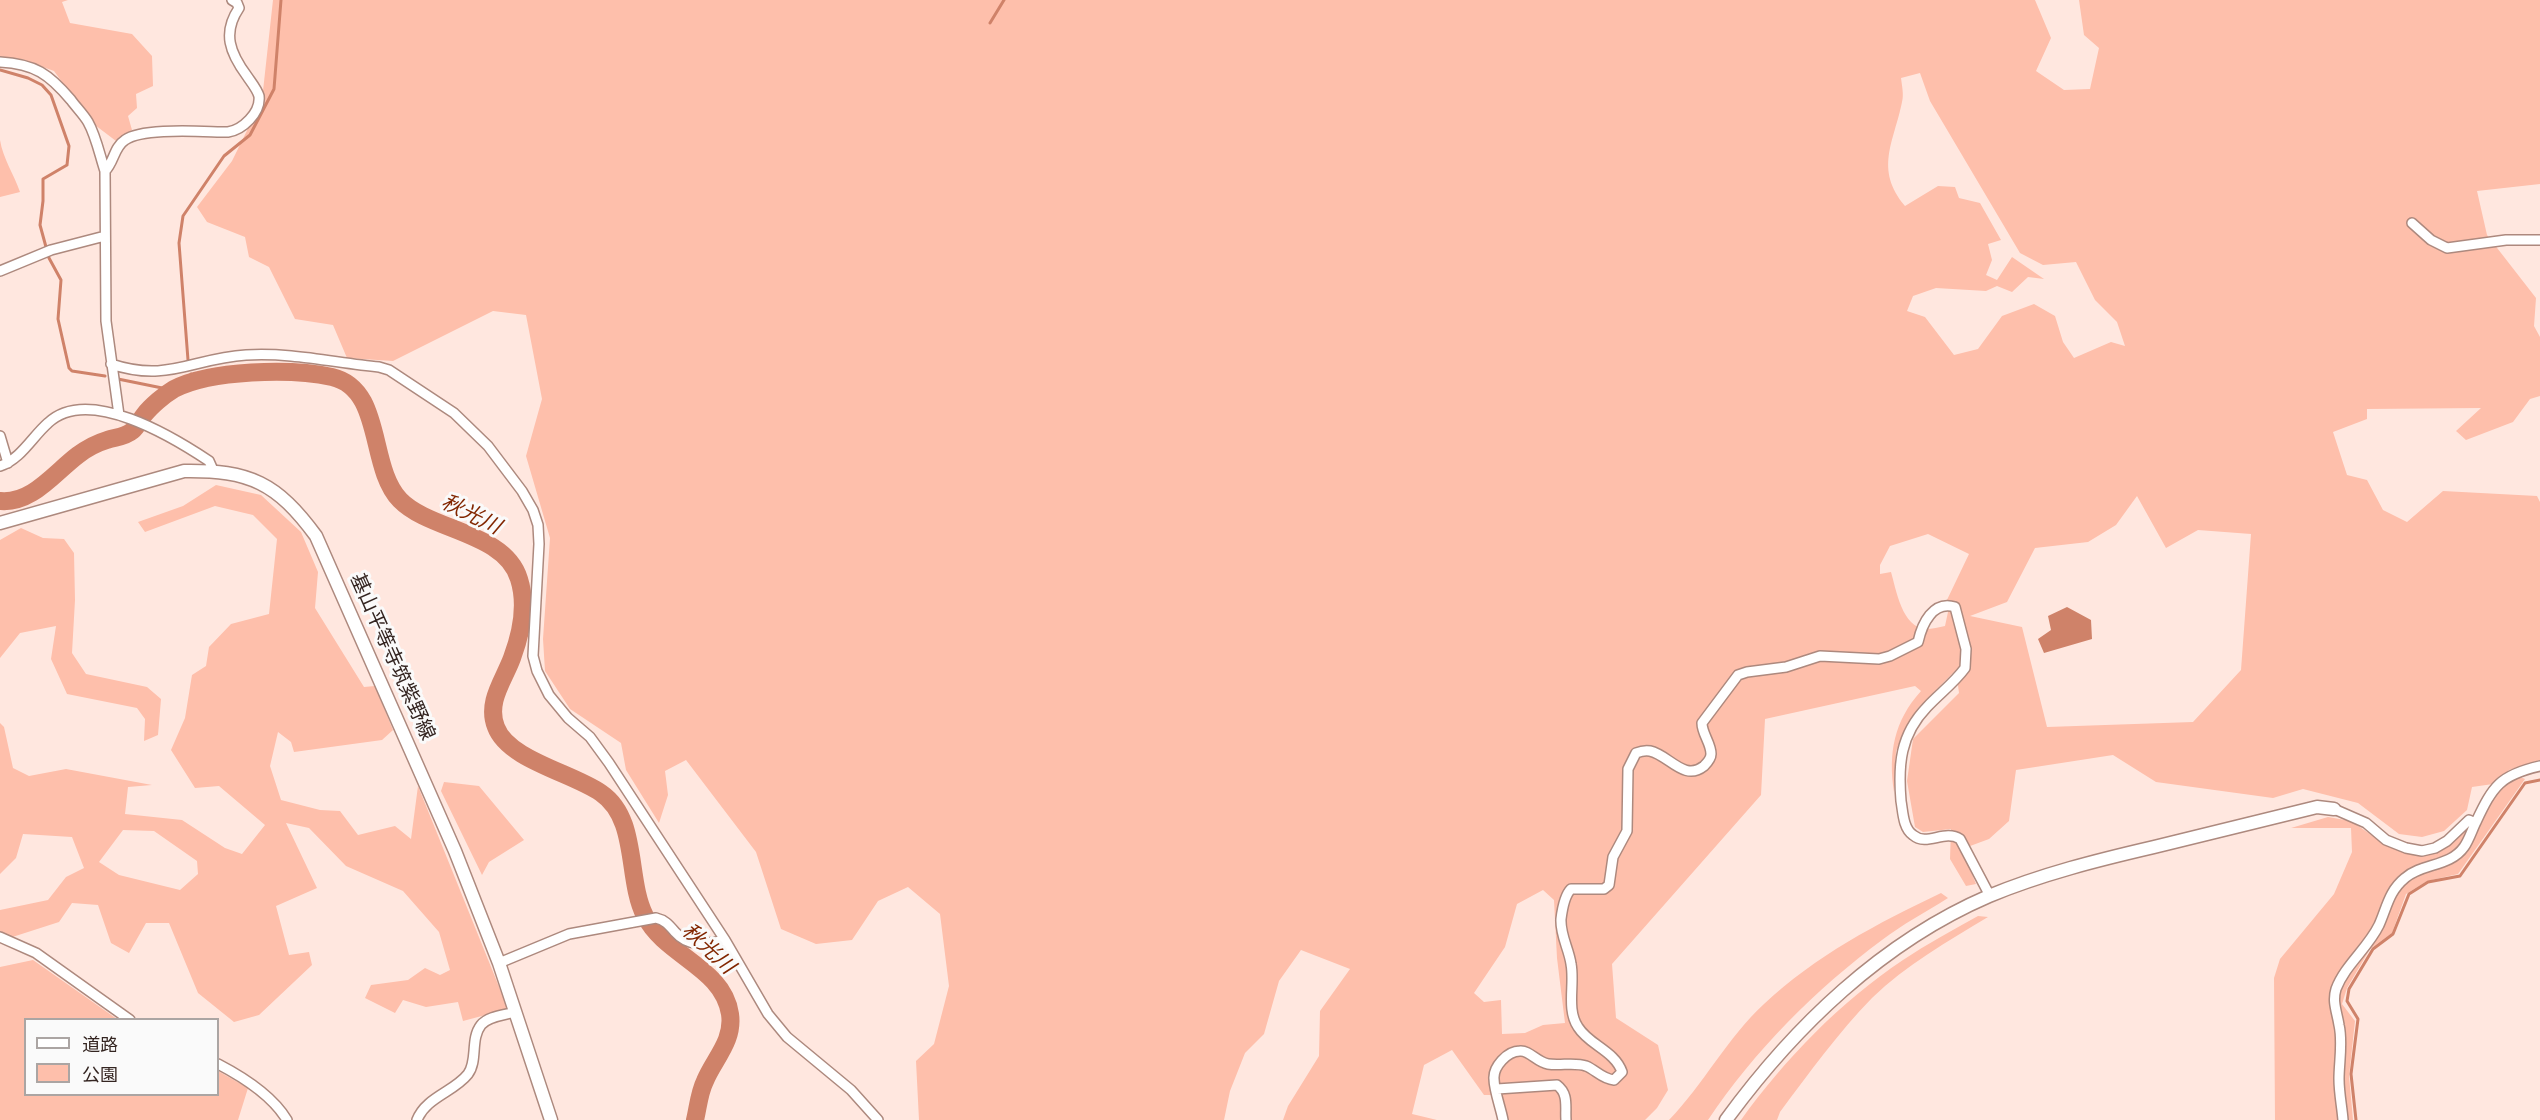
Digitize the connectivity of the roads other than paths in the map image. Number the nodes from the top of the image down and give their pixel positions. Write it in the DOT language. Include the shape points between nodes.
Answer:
graph roads {
  1 [pos="232,0"];
  2 [pos="0,62"];
  3 [pos="105,171"];
  4 [pos="2412,223"];
  5 [pos="105,236"];
  6 [pos="2540,240"];
  7 [pos="0,271"];
  8 [pos="111,364"];
  9 [pos="118,414"];
  10 [pos="0,436"];
  11 [pos="4,465"];
  12 [pos="213,470"];
  13 [pos="0,523"];
  14 [pos="2540,766"];
  15 [pos="2334,809"];
  16 [pos="2475,823"];
  17 [pos="1990,896"];
  18 [pos="0,937"];
  19 [pos="725,940"];
  20 [pos="499,963"];
  21 [pos="515,1012"];
  22 [pos="127,1018"];
  23 [pos="219,1065"];
  24 [pos="1497,1089"];
  25 [pos="286,1120"];
  26 [pos="417,1120"];
  27 [pos="551,1120"];
  28 [pos="878,1120"];
  29 [pos="1503,1120"];
  30 [pos="1566,1120"];
  31 [pos="1726,1120"];
  32 [pos="2343,1120"];
  1 -- 3 [label="street" via="239,8 230,21 231,48 259,96 246,126 228,132 135,135 118,147"];
  2 -- 3 [label="street" via="27,66 56,82 88,123"];
  3 -- 5 [label="street"];
  4 -- 6 [label="street" via="2447,248"];
  5 -- 7 [label="street" via="47,251"];
  5 -- 8 [label="street"];
  8 -- 9 [label="street"];
  8 -- 19 [label="street" via="150,373 167,372 249,355 379,367 454,413 488,446 533,510 538,525 533,656 549,695 591,737"];
  9 -- 11 [label="street" via="82,410 59,415"];
  9 -- 12 [label="street" via="210,461"];
  10 -- 11 [label="street"];
  12 -- 13 [label="main road, 基山平等寺筑紫野線" via="175,474"];
  12 -- 20 [label="main road, 基山平等寺筑紫野線" via="250,478 272,489 298,511 316,536 426,784"];
  14 -- 16 [label="street" via="2510,774"];
  15 -- 16 [label="street" via="2366,823 2386,840 2422,851 2447,841 2469,820"];
  15 -- 17 [label="main road" via="2317,807 2071,867"];
  16 -- 32 [label="street" via="2464,848 2456,855 2413,873 2395,887 2368,944 2337,988 2334,998 2340,1025"];
  17 -- 24 [label="street" via="1960,839 1948,834 1928,840 1916,837 1906,825 1902,806 1900,756 1910,728 1965,668 1966,649 1955,608 1939,607 1922,627 1918,642 1890,656 1820,656 1786,667 1738,675 1702,723 1711,754 1702,768 1684,770 1652,751 1636,753 1628,769 1627,831 1613,857 1609,885 1567,893 1561,917 1572,964 1572,1012 1576,1026 1612,1057 1622,1072 1609,1080 1586,1066 1548,1064 1520,1050 1504,1058 1496,1070 1493,1080"];
  17 -- 31 [label="main road" via="1905,943 1852,982 1803,1026"];
  18 -- 22 [label="street" via="36,953"];
  19 -- 20 [label="street" via="690,943 664,920 656,918 569,934"];
  19 -- 28 [label="street" via="768,1014 787,1038 852,1090"];
  20 -- 21 [label="main road, 基山平等寺筑紫野線"];
  21 -- 26 [label="street" via="486,1020 480,1026 474,1040 471,1070 462,1081 434,1098"];
  21 -- 27 [label="main road, 基山平等寺筑紫野線"];
  23 -- 25 [label="street" via="270,1098"];
  24 -- 29 [label="street"];
  24 -- 30 [label="street" via="1557,1085 1566,1098"];
}
